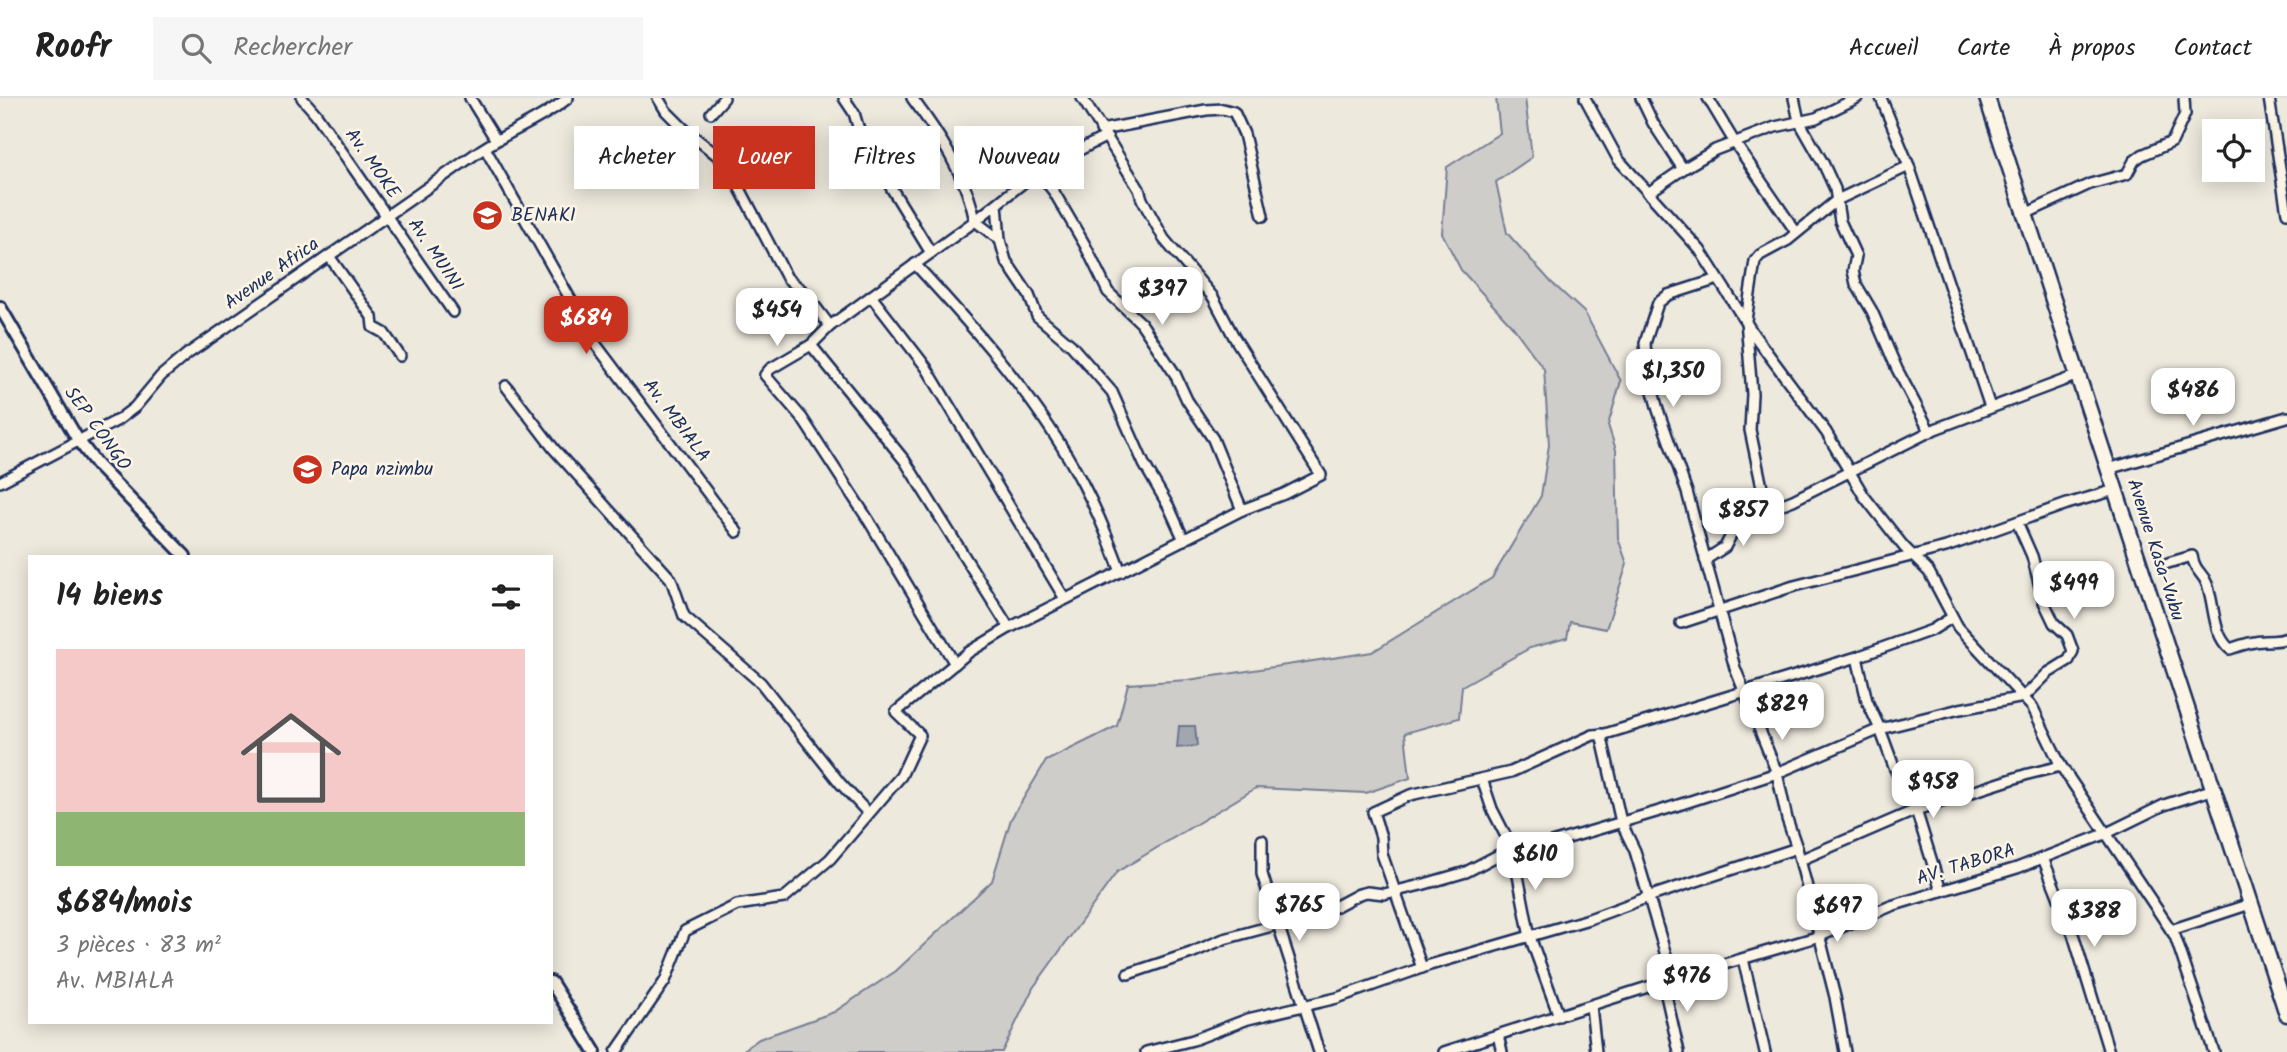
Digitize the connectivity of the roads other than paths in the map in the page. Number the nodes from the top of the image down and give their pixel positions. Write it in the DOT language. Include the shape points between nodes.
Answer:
graph roads {
  1 [pos="302,98"];
  2 [pos="470,98"];
  3 [pos="568,98"];
  4 [pos="658,98"];
  5 [pos="724,98"];
  6 [pos="844,98"];
  7 [pos="912,98"];
  8 [pos="1082,98"];
  9 [pos="1584,98"];
  10 [pos="1642,98"];
  11 [pos="1708,98"];
  12 [pos="1794,98"];
  13 [pos="1857,98"];
  14 [pos="1881,98"];
  15 [pos="1987,98"];
  16 [pos="2184,98"];
  17 [pos="2269,98"];
  18 [pos="711,113"];
  19 [pos="1799,121"];
  20 [pos="1103,133"];
  21 [pos="496,140"];
  22 [pos="1735,143"];
  23 [pos="1084,145"];
  24 [pos="485,148"];
  25 [pos="1909,166"];
  26 [pos="2284,167"];
  27 [pos="1683,169"];
  28 [pos="1016,189"];
  29 [pos="1052,189"];
  30 [pos="1648,193"];
  31 [pos="1837,200"];
  32 [pos="997,204"];
  33 [pos="2287,212"];
  34 [pos="2025,214"];
  35 [pos="1263,216"];
  36 [pos="388,217"];
  37 [pos="975,221"];
  38 [pos="1796,232"];
  39 [pos="1000,240"];
  40 [pos="931,253"];
  41 [pos="329,256"];
  42 [pos="915,264"];
  43 [pos="1718,279"];
  44 [pos="871,296"];
  45 [pos="0,307"];
  46 [pos="453,312"];
  47 [pos="1746,320"];
  48 [pos="830,326"];
  49 [pos="811,345"];
  50 [pos="400,356"];
  51 [pos="2078,375"];
  52 [pos="506,386"];
  53 [pos="1990,407"];
  54 [pos="2287,417"];
  55 [pos="1930,432"];
  56 [pos="78,440"];
  57 [pos="2108,469"];
  58 [pos="1850,471"];
  59 [pos="0,482"];
  60 [pos="2115,490"];
  61 [pos="1763,504"];
  62 [pos="1241,510"];
  63 [pos="2017,522"];
  64 [pos="737,532"];
  65 [pos="1184,540"];
  66 [pos="184,555"];
  67 [pos="1915,556"];
  68 [pos="1704,560"];
  69 [pos="2168,563"];
  70 [pos="1121,572"];
  71 [pos="1065,599"];
  72 [pos="1720,610"];
  73 [pos="1951,618"];
  74 [pos="1681,622"];
  75 [pos="1009,628"];
  76 [pos="2287,638"];
  77 [pos="1857,657"];
  78 [pos="955,664"];
  79 [pos="1744,692"];
  80 [pos="2024,697"];
  81 [pos="1880,729"];
  82 [pos="1601,734"];
  83 [pos="2061,766"];
  84 [pos="1777,773"];
  85 [pos="1482,779"];
  86 [pos="2214,789"];
  87 [pos="1916,810"];
  88 [pos="868,813"];
  89 [pos="1621,822"];
  90 [pos="2105,834"];
  91 [pos="1262,840"];
  92 [pos="1797,848"];
  93 [pos="1513,850"];
  94 [pos="2043,859"];
  95 [pos="1800,860"];
  96 [pos="1941,891"];
  97 [pos="1396,892"];
  98 [pos="1648,897"];
  99 [pos="2250,904"];
  100 [pos="1278,924"];
  101 [pos="2171,930"];
  102 [pos="1820,936"];
  103 [pos="1530,937"];
  104 [pos="1742,959"];
  105 [pos="1422,968"];
  106 [pos="1128,974"];
  107 [pos="1668,980"];
  108 [pos="553,985"];
  109 [pos="1304,1006"];
  110 [pos="1591,1006"];
  111 [pos="2286,1007"];
  112 [pos="1559,1016"];
  113 [pos="1498,1035"];
  114 [pos="1162,1050"];
  115 [pos="595,1052"];
  116 [pos="616,1052"];
  117 [pos="1146,1052"];
  118 [pos="1319,1052"];
  119 [pos="1444,1052"];
  120 [pos="1502,1052"];
  121 [pos="1596,1052"];
  122 [pos="1679,1052"];
  123 [pos="1765,1052"];
  124 [pos="1845,1052"];
  125 [pos="2109,1052"];
  126 [pos="2214,1052"];
  1 -- 36 [label="street, Av. MOKE"];
  2 -- 21 [label="street"];
  3 -- 21 [label="street, Avenue Africa"];
  4 -- 48 [label="street" via="683,128 718,156 787,278"];
  5 -- 18 [label="street"];
  6 -- 40 [label="street" via="862,139"];
  7 -- 37 [label="street" via="958,173"];
  8 -- 20 [label="street"];
  9 -- 30 [label="street" via="1618,159"];
  10 -- 27 [label="street"];
  11 -- 22 [label="street"];
  12 -- 19 [label="street"];
  13 -- 19 [label="street"];
  14 -- 25 [label="street"];
  15 -- 34 [label="highway, Avenue Kasa-Vubu"];
  16 -- 34 [label="street" via="2185,114 2172,142 2142,155 2127,173 2090,184"];
  17 -- 26 [label="street"];
  19 -- 22 [label="street"];
  19 -- 31 [label="street" via="1830,177"];
  20 -- 23 [label="street"];
  20 -- 35 [label="street" via="1206,110 1234,112 1244,134"];
  20 -- 62 [label="street" via="1164,239 1213,297 1321,475"];
  21 -- 24 [label="street, Avenue Africa"];
  22 -- 27 [label="street"];
  22 -- 38 [label="street"];
  24 -- 36 [label="street, Avenue Africa"];
  24 -- 64 [label="street, Av. MBIALA" via="585,330"];
  25 -- 31 [label="street"];
  25 -- 53 [label="street"];
  26 -- 33 [label="street"];
  27 -- 30 [label="street"];
  28 -- 32 [label="street"];
  29 -- 62 [label="street" via="1108,292 1141,324 1175,374 1213,439"];
  30 -- 43 [label="street" via="1690,238"];
  31 -- 38 [label="street"];
  31 -- 55 [label="street" via="1840,222 1856,256 1856,284"];
  32 -- 37 [label="street"];
  32 -- 39 [label="street"];
  34 -- 51 [label="highway, Avenue Kasa-Vubu"];
  36 -- 41 [label="street, Avenue Africa"];
  36 -- 46 [label="street, Av. MUINI"];
  37 -- 39 [label="street"];
  37 -- 40 [label="street"];
  38 -- 47 [label="street" via="1755,261"];
  39 -- 65 [label="street" via="1006,261 1037,316 1071,345 1112,392"];
  40 -- 42 [label="street"];
  41 -- 50 [label="street" via="372,317 373,327 384,333"];
  41 -- 56 [label="street, Avenue Africa" via="186,355 118,420"];
  42 -- 44 [label="street"];
  42 -- 70 [label="street" via="955,307 1061,445"];
  43 -- 47 [label="street"];
  43 -- 68 [label="street" via="1668,295 1658,303 1645,343 1658,410 1687,492"];
  44 -- 48 [label="street"];
  44 -- 71 [label="street" via="926,367"];
  45 -- 56 [label="street, SEP CONGO"];
  47 -- 58 [label="street"];
  47 -- 61 [label="street" via="1750,430"];
  48 -- 49 [label="street"];
  49 -- 75 [label="street" via="905,461"];
  49 -- 78 [label="street" via="765,375 802,418"];
  51 -- 53 [label="street"];
  51 -- 57 [label="highway, Avenue Kasa-Vubu"];
  52 -- 88 [label="street" via="554,449 671,579 684,616 761,683"];
  53 -- 55 [label="street"];
  54 -- 57 [label="street"];
  55 -- 58 [label="street"];
  56 -- 59 [label="street, Avenue Africa"];
  56 -- 66 [label="street, SEP CONGO"];
  57 -- 60 [label="highway, Avenue Kasa-Vubu"];
  58 -- 61 [label="street" via="1780,505"];
  58 -- 67 [label="street" via="1881,519"];
  60 -- 63 [label="street"];
  60 -- 86 [label="highway, Avenue Kasa-Vubu"];
  61 -- 68 [label="street" via="1749,508 1725,547"];
  62 -- 65 [label="street"];
  63 -- 67 [label="street"];
  63 -- 80 [label="street" via="2044,602 2073,651 2069,660"];
  65 -- 70 [label="street"];
  67 -- 72 [label="street"];
  67 -- 73 [label="street" via="1932,577"];
  68 -- 72 [label="street"];
  69 -- 76 [label="street" via="2192,556 2195,570 2206,580 2220,641 2230,649"];
  70 -- 71 [label="street"];
  71 -- 75 [label="street"];
  72 -- 74 [label="street"];
  72 -- 79 [label="street"];
  73 -- 77 [label="street" via="1932,630"];
  73 -- 80 [label="street"];
  75 -- 78 [label="street"];
  77 -- 79 [label="street"];
  77 -- 81 [label="street" via="1867,701"];
  78 -- 88 [label="street" via="896,712 920,735 901,776"];
  79 -- 82 [label="street"];
  79 -- 84 [label="street"];
  80 -- 81 [label="street"];
  80 -- 83 [label="street"];
  81 -- 84 [label="street"];
  81 -- 87 [label="street"];
  82 -- 85 [label="street" via="1511,772"];
  82 -- 89 [label="street"];
  83 -- 87 [label="street"];
  83 -- 90 [label="street"];
  84 -- 89 [label="street"];
  84 -- 92 [label="street"];
  85 -- 93 [label="street"];
  85 -- 97 [label="street" via="1410,795 1373,812"];
  86 -- 90 [label="street, AV. TABORA" via="2164,805"];
  86 -- 99 [label="highway, Avenue Kasa-Vubu"];
  87 -- 95 [label="street"];
  87 -- 96 [label="street"];
  88 -- 116 [label="street" via="830,859 783,898 737,905 685,931 665,981"];
  89 -- 93 [label="street"];
  89 -- 98 [label="street"];
  90 -- 94 [label="street, AV. TABORA"];
  90 -- 101 [label="street"];
  91 -- 100 [label="street" via="1262,874"];
  92 -- 95 [label="street"];
  92 -- 98 [label="street"];
  93 -- 97 [label="street" via="1496,854 1466,872"];
  93 -- 103 [label="street"];
  94 -- 96 [label="street, AV. TABORA"];
  94 -- 125 [label="street" via="2073,934"];
  95 -- 102 [label="street"];
  96 -- 102 [label="street, AV. TABORA"];
  97 -- 100 [label="street" via="1359,894 1327,911"];
  97 -- 105 [label="street"];
  98 -- 103 [label="street"];
  98 -- 107 [label="street"];
  99 -- 101 [label="street"];
  99 -- 111 [label="highway, Avenue Kasa-Vubu"];
  100 -- 106 [label="street"];
  100 -- 109 [label="street"];
  101 -- 126 [label="street"];
  102 -- 104 [label="street, AV. TABORA"];
  102 -- 124 [label="street"];
  103 -- 105 [label="street"];
  103 -- 112 [label="street"];
  104 -- 107 [label="street, AV. TABORA"];
  104 -- 123 [label="street"];
  105 -- 109 [label="street"];
  107 -- 110 [label="street, AV. TABORA"];
  107 -- 122 [label="street"];
  108 -- 115 [label="street"];
  109 -- 114 [label="street" via="1248,1019"];
  109 -- 118 [label="street"];
  110 -- 112 [label="street, AV. TABORA"];
  110 -- 121 [label="street"];
  112 -- 113 [label="street, AV. TABORA"];
  113 -- 119 [label="street, AV. TABORA"];
  113 -- 120 [label="street"];
  114 -- 117 [label="street"];
}
